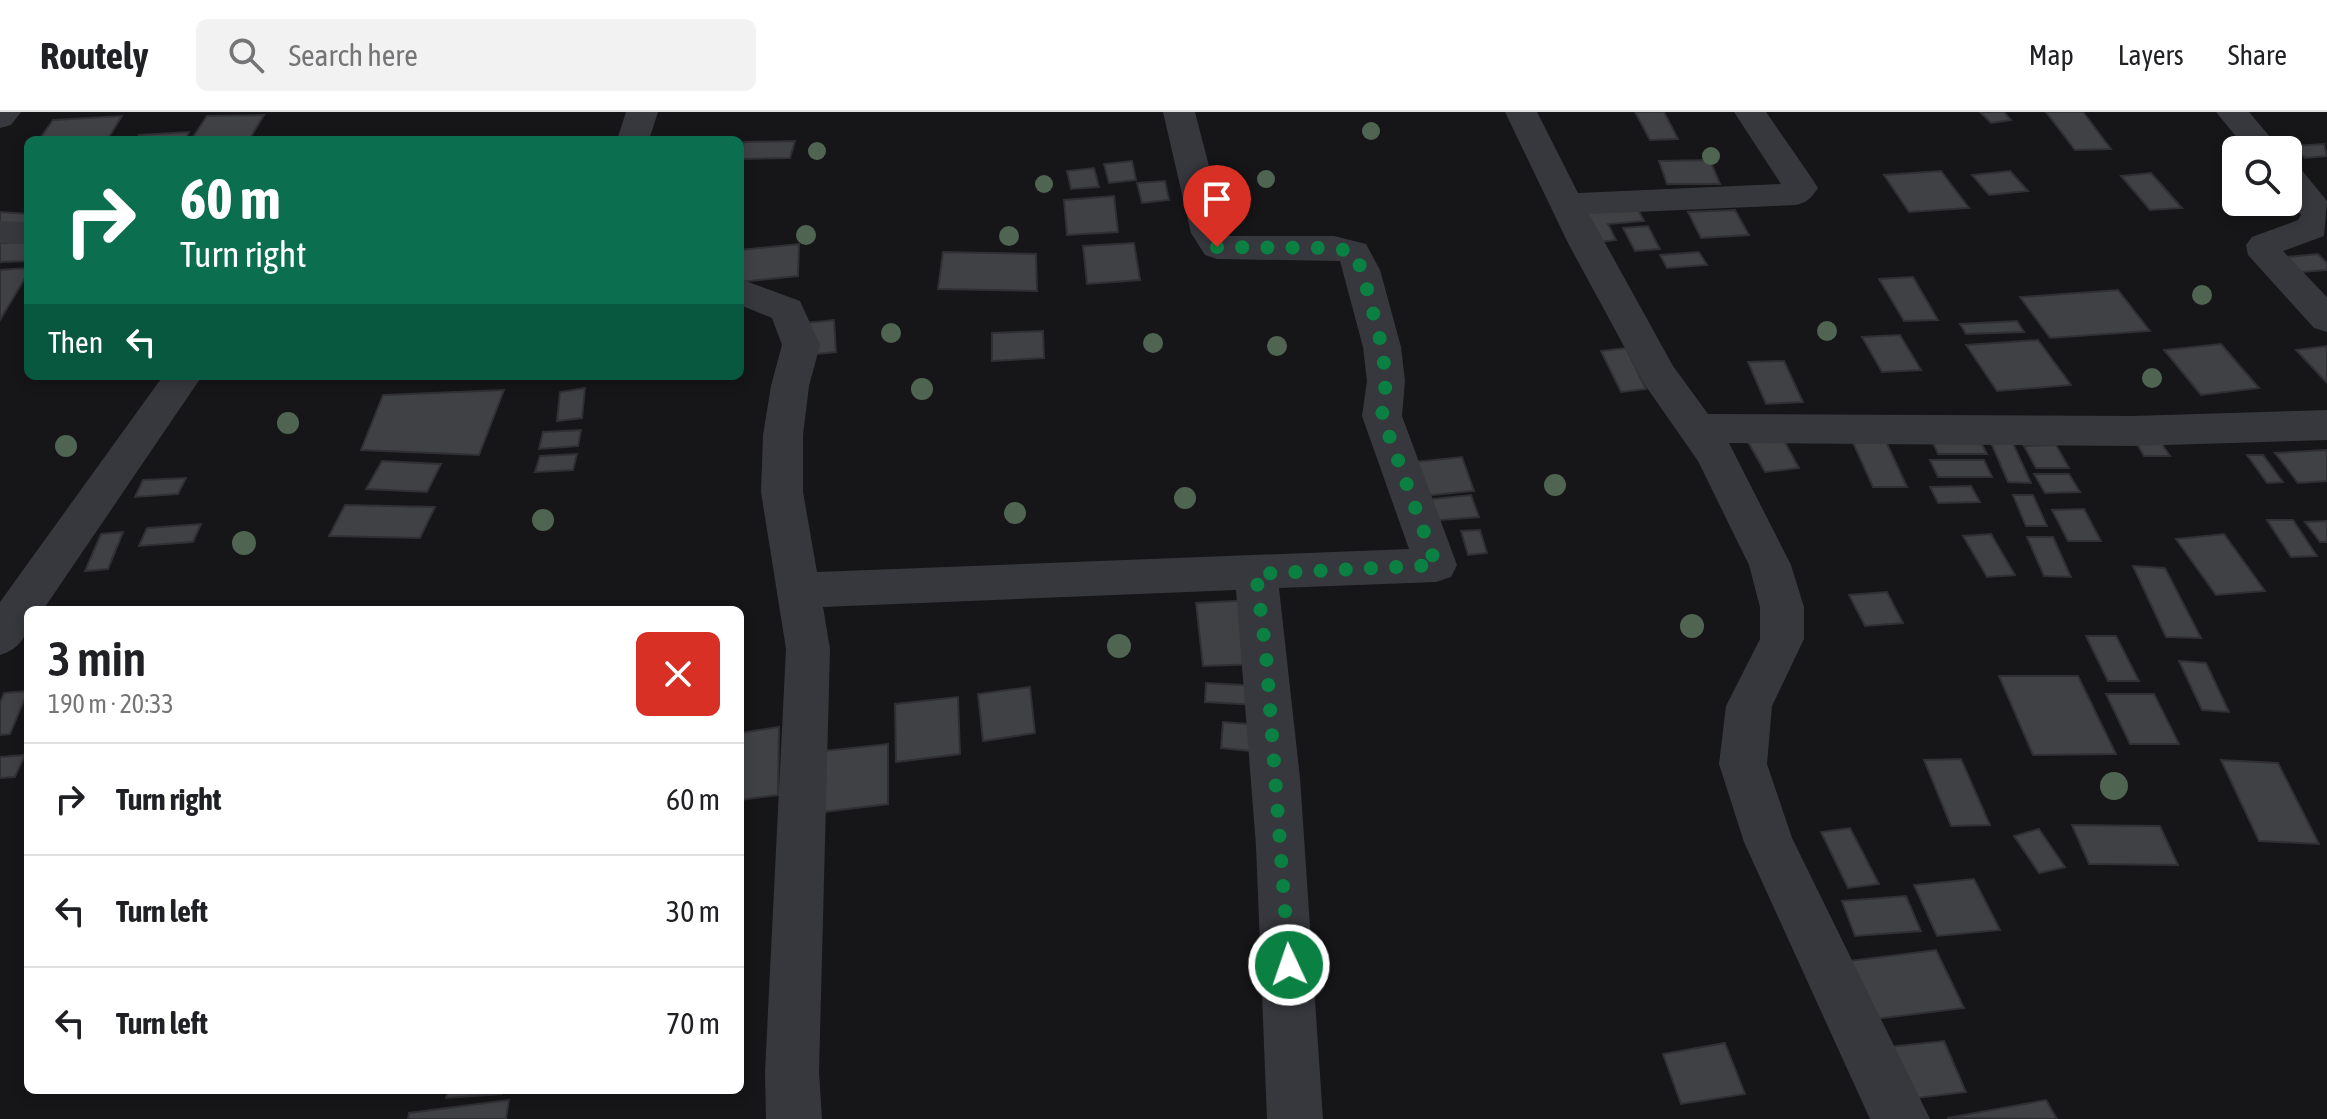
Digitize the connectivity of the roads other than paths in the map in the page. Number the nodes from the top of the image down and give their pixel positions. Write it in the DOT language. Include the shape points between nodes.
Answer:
graph roads {
  1 [pos="5,112"];
  2 [pos="642,112"];
  3 [pos="1179,112"];
  4 [pos="1521,112"];
  5 [pos="1750,112"];
  6 [pos="2232,112"];
  7 [pos="0,118"];
  8 [pos="634,136"];
  9 [pos="2253,136"];
  10 [pos="2302,190"];
  11 [pos="1566,204"];
  12 [pos="0,232"];
  13 [pos="24,233"];
  14 [pos="744,293"];
  15 [pos="2327,319"];
  16 [pos="180,380"];
  17 [pos="2327,425"];
  18 [pos="1695,428"];
  19 [pos="1256,574"];
  20 [pos="800,590"];
  21 [pos="0,637"];
  22 [pos="794,1119"];
  23 [pos="1295,1119"];
  24 [pos="1902,1119"];
  1 -- 7 [label="street"];
  2 -- 8 [label="street"];
  3 -- 19 [label="street" via="1208,233 1217,247 1353,252 1382,347 1382,416 1436,565"];
  4 -- 11 [label="street"];
  5 -- 11 [label="street" via="1801,188 1796,194"];
  6 -- 9 [label="street"];
  10 -- 15 [label="street" via="2319,214 2312,228 2264,245 2266,255"];
  11 -- 18 [label="street" via="1659,375"];
  12 -- 13 [label="street"];
  14 -- 20 [label="street" via="787,310 801,345 783,435 782,492"];
  16 -- 21 [label="street"];
  17 -- 18 [label="street" via="2132,431"];
  18 -- 24 [label="street" via="1739,499 1770,565 1782,607 1782,639 1749,706 1743,764 1769,842"];
  19 -- 20 [label="street"];
  19 -- 23 [label="street" via="1286,924"];
  20 -- 22 [label="street" via="808,649"];
}
